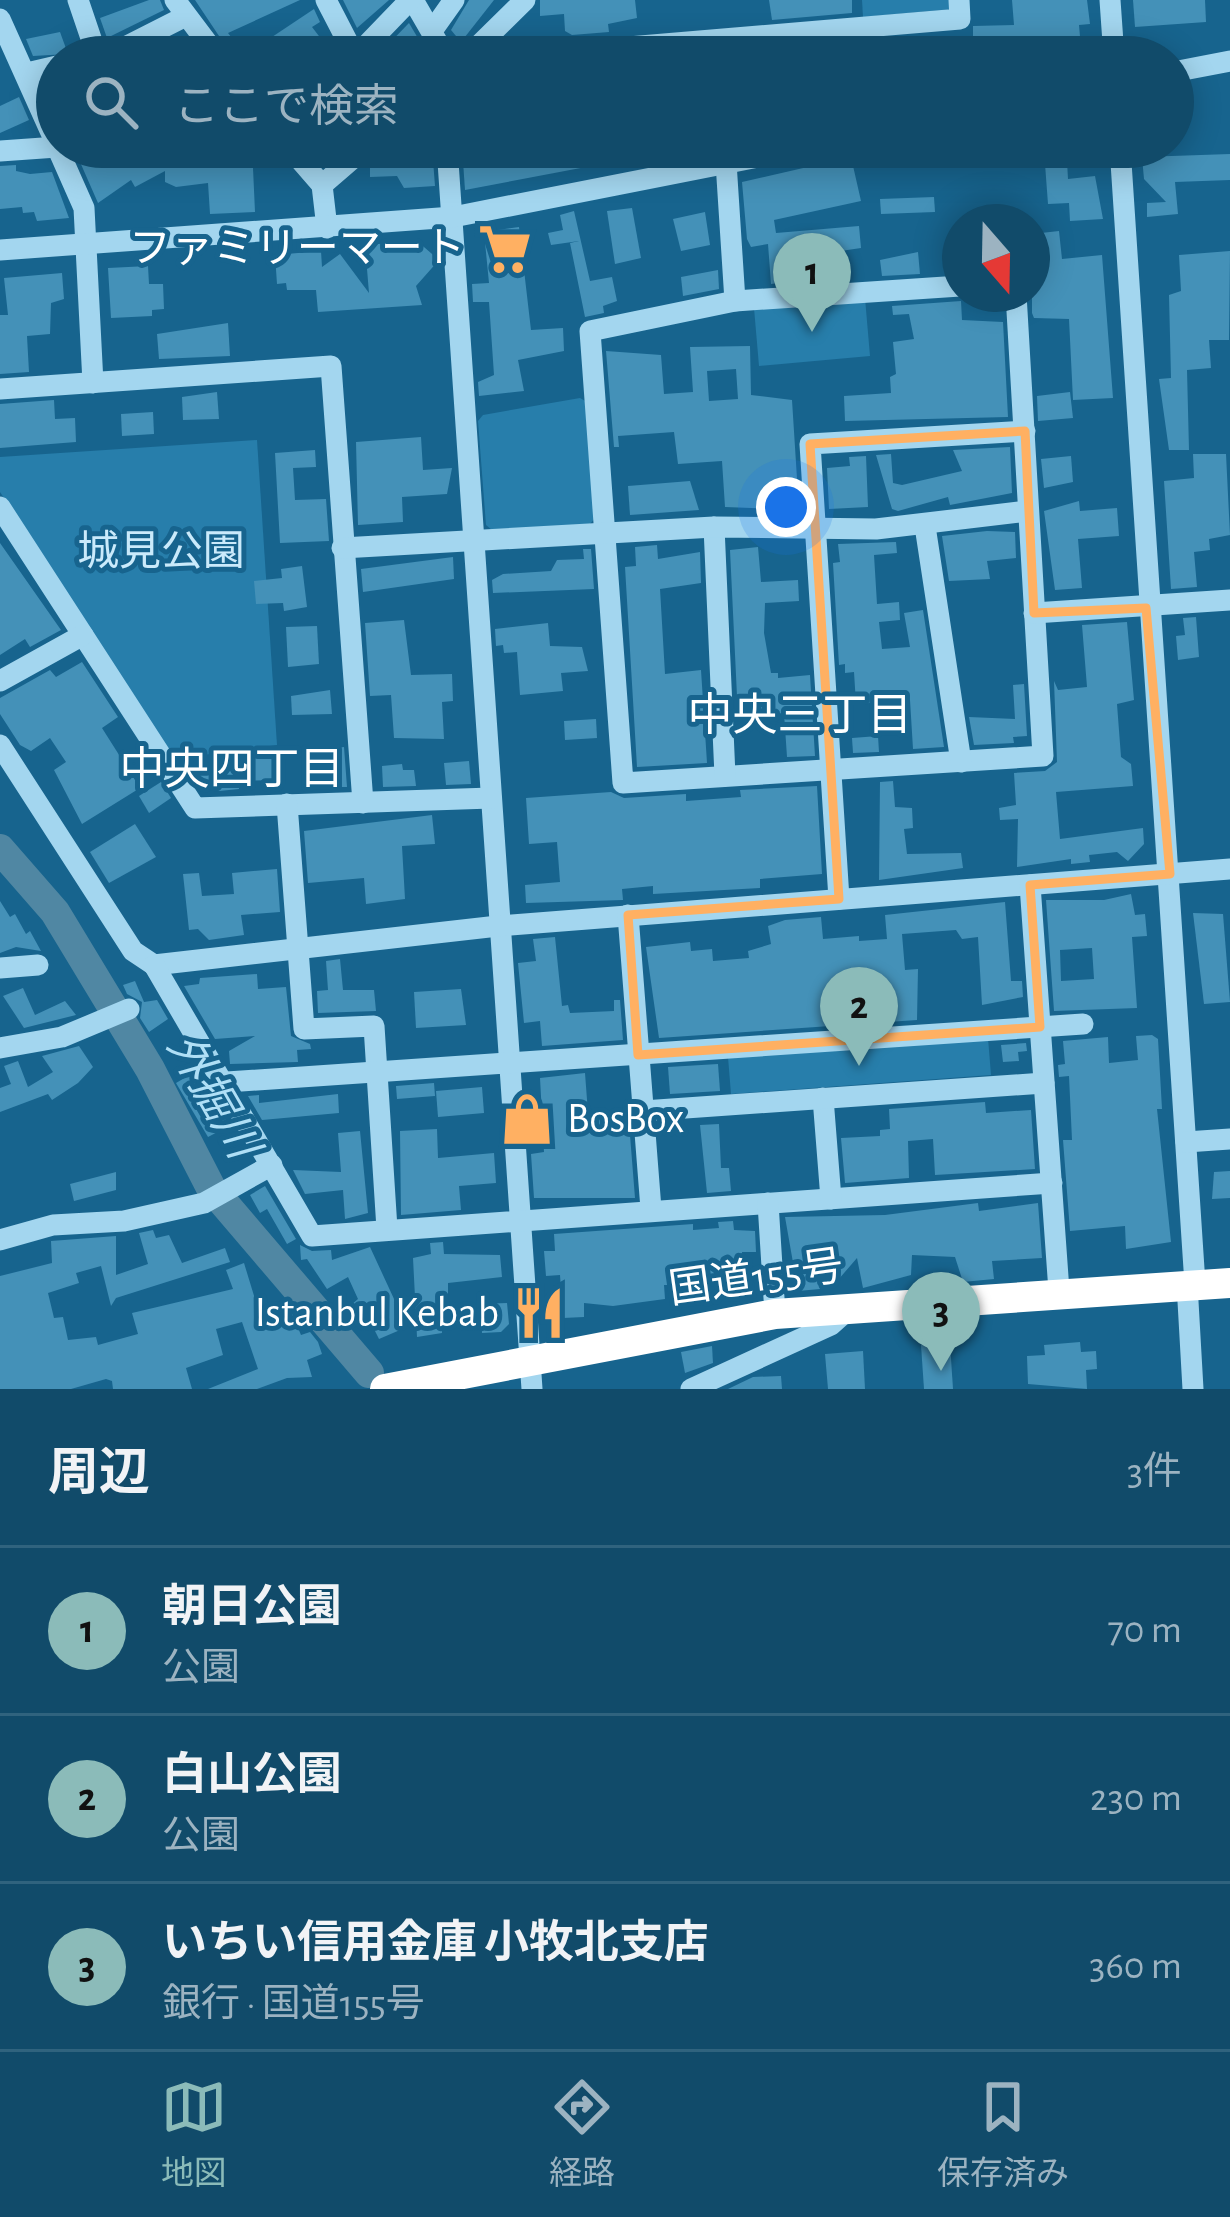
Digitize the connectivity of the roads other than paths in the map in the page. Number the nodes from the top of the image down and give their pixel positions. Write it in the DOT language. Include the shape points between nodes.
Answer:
graph roads {
  1 [pos="78,0"];
  2 [pos="326,0"];
  3 [pos="411,0"];
  4 [pos="454,0"];
  5 [pos="524,0"];
  6 [pos="959,0"];
  7 [pos="1110,0"];
  8 [pos="181,8"];
  9 [pos="0,20"];
  10 [pos="432,31"];
  11 [pos="97,36"];
  12 [pos="137,36"];
  13 [pos="202,36"];
  14 [pos="344,36"];
  15 [pos="376,36"];
  16 [pos="435,36"];
  17 [pos="489,36"];
  18 [pos="823,36"];
  19 [pos="1113,36"];
  20 [pos="1230,61"];
  21 [pos="1194,68"];
  22 [pos="36,71"];
  23 [pos="27,73"];
  24 [pos="36,95"];
  25 [pos="36,148"];
  26 [pos="0,151"];
  27 [pos="66,168"];
  28 [pos="308,168"];
  29 [pos="342,168"];
  30 [pos="449,168"];
  31 [pos="668,168"];
  32 [pos="726,168"];
  33 [pos="1121,168"];
  34 [pos="322,185"];
  35 [pos="453,217"];
  36 [pos="327,228"];
  37 [pos="85,243"];
  38 [pos="0,250"];
  39 [pos="942,287"];
  40 [pos="736,301"];
  41 [pos="1017,312"];
  42 [pos="93,383"];
  43 [pos="0,389"];
  44 [pos="1024,431"];
  45 [pos="0,507"];
  46 [pos="1028,511"];
  47 [pos="925,526"];
  48 [pos="714,527"];
  49 [pos="816,527"];
  50 [pos="607,533"];
  51 [pos="472,538"];
  52 [pos="342,548"];
  53 [pos="1230,600"];
  54 [pos="1146,608"];
  55 [pos="1034,613"];
  56 [pos="83,634"];
  57 [pos="0,681"];
  58 [pos="0,745"];
  59 [pos="961,762"];
  60 [pos="832,770"];
  61 [pos="725,776"];
  62 [pos="491,798"];
  63 [pos="363,803"];
  64 [pos="287,804"];
  65 [pos="1230,869"];
  66 [pos="1170,874"];
  67 [pos="1030,885"];
  68 [pos="839,899"];
  69 [pos="628,915"];
  70 [pos="498,926"];
  71 [pos="299,945"];
  72 [pos="38,965"];
  73 [pos="154,965"];
  74 [pos="0,968"];
  75 [pos="129,1009"];
  76 [pos="1083,1024"];
  77 [pos="1040,1027"];
  78 [pos="0,1048"];
  79 [pos="638,1055"];
  80 [pos="508,1065"];
  81 [pos="376,1072"];
  82 [pos="227,1082"];
  83 [pos="1044,1083"];
  84 [pos="823,1098"];
  85 [pos="643,1111"];
  86 [pos="1230,1139"];
  87 [pos="1186,1142"];
  88 [pos="272,1165"];
  89 [pos="1052,1183"];
  90 [pos="831,1198"];
  91 [pos="768,1203"];
  92 [pos="651,1209"];
  93 [pos="518,1220"];
  94 [pos="387,1229"];
  95 [pos="0,1240"];
  96 [pos="1211,1284"];
  97 [pos="1059,1291"];
  98 [pos="852,1306"];
  99 [pos="775,1314"];
  100 [pos="530,1374"];
  101 [pos="385,1389"];
  102 [pos="691,1389"];
  103 [pos="1193,1389"];
  1 -- 11 [label="street"];
  2 -- 14 [label="street"];
  3 -- 10 [label="street"];
  3 -- 15 [label="street"];
  4 -- 10 [label="street"];
  5 -- 17 [label="street"];
  6 -- 18 [label="street" via="960,19"];
  7 -- 19 [label="street"];
  8 -- 12 [label="street"];
  8 -- 13 [label="street"];
  9 -- 23 [label="street"];
  10 -- 16 [label="street"];
  20 -- 21 [label="street"];
  22 -- 23 [label="street"];
  23 -- 24 [label="street"];
  25 -- 26 [label="street"];
  27 -- 37 [label="street" via="84,208"];
  28 -- 34 [label="street"];
  29 -- 34 [label="street"];
  30 -- 35 [label="street"];
  31 -- 35 [label="street"];
  32 -- 40 [label="street"];
  33 -- 54 [label="street"];
  34 -- 36 [label="street"];
  35 -- 36 [label="street"];
  35 -- 51 [label="street"];
  36 -- 37 [label="street"];
  37 -- 38 [label="street"];
  37 -- 42 [label="street"];
  39 -- 40 [label="street"];
  40 -- 50 [label="street" via="590,331"];
  41 -- 44 [label="street"];
  42 -- 43 [label="street"];
  42 -- 52 [label="street" via="331,366"];
  44 -- 46 [label="street"];
  44 -- 49 [label="street" via="810,444"];
  45 -- 56 [label="street"];
  46 -- 47 [label="street"];
  46 -- 55 [label="street"];
  47 -- 49 [label="street"];
  47 -- 59 [label="street"];
  48 -- 49 [label="street"];
  48 -- 50 [label="street"];
  48 -- 61 [label="street"];
  49 -- 60 [label="street"];
  50 -- 51 [label="street"];
  50 -- 61 [label="street" via="623,783"];
  51 -- 52 [label="street"];
  51 -- 62 [label="street"];
  52 -- 63 [label="street"];
  53 -- 54 [label="street"];
  54 -- 55 [label="street"];
  54 -- 66 [label="street"];
  55 -- 59 [label="street" via="1043,756"];
  56 -- 57 [label="street"];
  56 -- 64 [label="street" via="195,808"];
  58 -- 73 [label="street" via="133,952"];
  59 -- 60 [label="street"];
  60 -- 61 [label="street"];
  60 -- 68 [label="street"];
  62 -- 63 [label="street"];
  62 -- 70 [label="street"];
  63 -- 64 [label="street"];
  64 -- 71 [label="street"];
  65 -- 66 [label="street"];
  66 -- 67 [label="street"];
  66 -- 87 [label="street"];
  67 -- 68 [label="street"];
  67 -- 77 [label="street"];
  68 -- 69 [label="street"];
  69 -- 70 [label="street"];
  69 -- 79 [label="street"];
  70 -- 71 [label="street"];
  70 -- 80 [label="street"];
  71 -- 73 [label="street"];
  71 -- 81 [label="street" via="304,1029 374,1026"];
  72 -- 74 [label="street"];
  73 -- 82 [label="street"];
  75 -- 78 [label="street" via="62,1037"];
  76 -- 77 [label="street"];
  77 -- 79 [label="street"];
  77 -- 83 [label="street"];
  79 -- 80 [label="street"];
  79 -- 85 [label="street"];
  80 -- 81 [label="street"];
  80 -- 93 [label="street"];
  81 -- 82 [label="street"];
  81 -- 94 [label="street"];
  82 -- 88 [label="street"];
  83 -- 84 [label="street"];
  83 -- 89 [label="street"];
  84 -- 85 [label="street"];
  84 -- 90 [label="street"];
  85 -- 92 [label="street"];
  86 -- 87 [label="street"];
  87 -- 96 [label="street"];
  88 -- 94 [label="street" via="312,1236"];
  88 -- 95 [label="street" via="204,1203"];
  89 -- 90 [label="street"];
  89 -- 97 [label="street"];
  90 -- 91 [label="street"];
  91 -- 92 [label="street"];
  91 -- 99 [label="street"];
  92 -- 93 [label="street"];
  93 -- 94 [label="street"];
  93 -- 100 [label="street"];
  96 -- 97 [label="highway, 国道155号"];
  96 -- 103 [label="street"];
  97 -- 98 [label="highway, 国道155号"];
  98 -- 99 [label="highway, 国道155号"];
  98 -- 102 [label="street" via="831,1325"];
  99 -- 100 [label="highway, 国道155号"];
  100 -- 101 [label="highway, 国道155号"];
}
